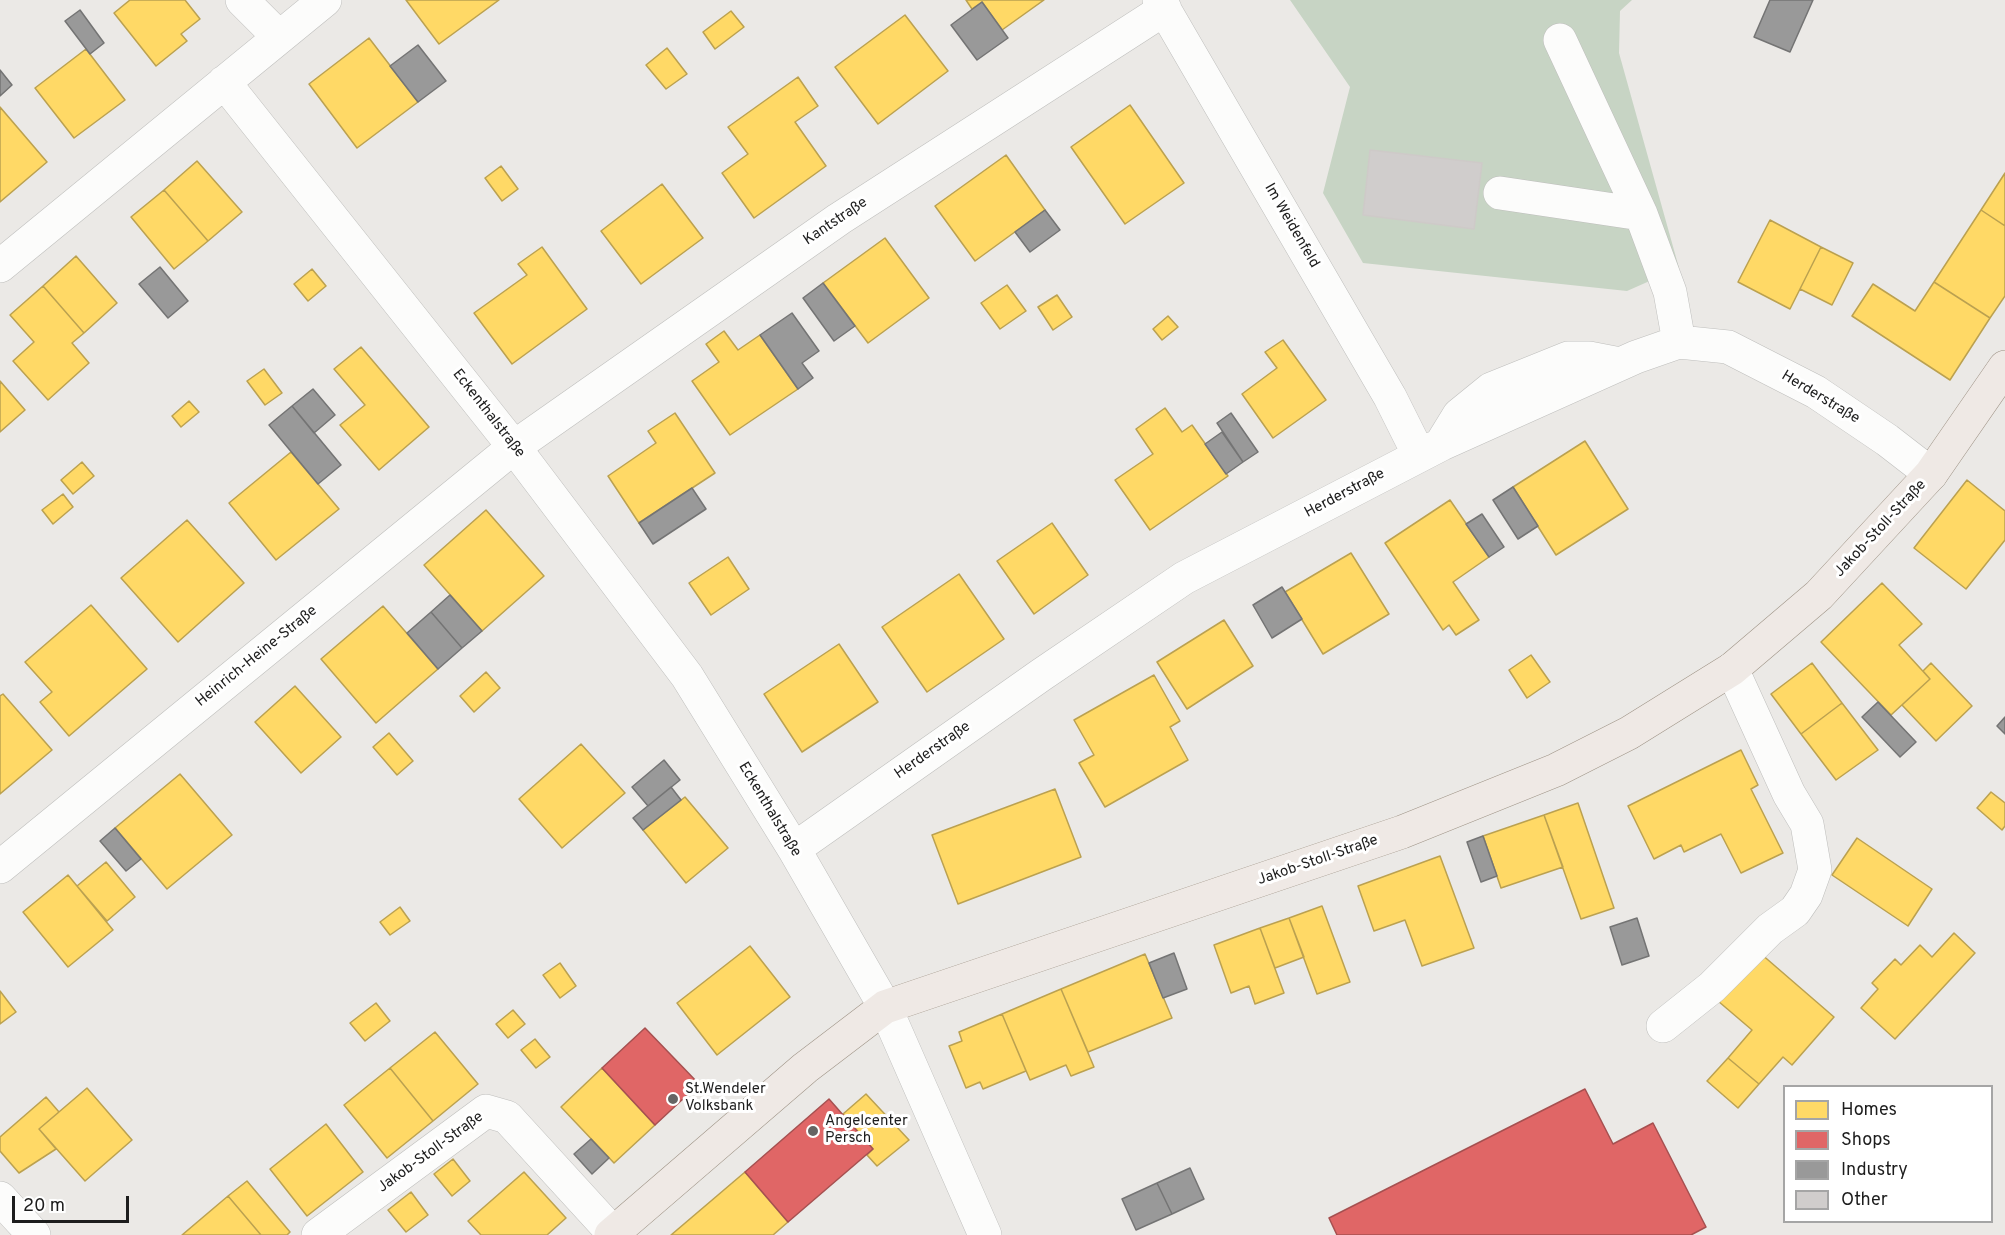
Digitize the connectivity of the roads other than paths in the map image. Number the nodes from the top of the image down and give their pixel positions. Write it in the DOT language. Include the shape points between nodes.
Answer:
graph roads {
  1 [pos="242,0"];
  2 [pos="325,0"];
  3 [pos="1162,5"];
  4 [pos="278,36"];
  5 [pos="1560,40"];
  6 [pos="224,82"];
  7 [pos="1500,193"];
  8 [pos="1641,214"];
  9 [pos="0,266"];
  10 [pos="1679,342"];
  11 [pos="2005,367"];
  12 [pos="514,447"];
  13 [pos="1430,449"];
  14 [pos="1931,474"];
  15 [pos="1732,669"];
  16 [pos="794,849"];
  17 [pos="0,867"];
  18 [pos="885,1007"];
  19 [pos="1664,1026"];
  20 [pos="0,1198"];
  21 [pos="612,1234"];
  22 [pos="34,1235"];
  23 [pos="318,1235"];
  24 [pos="985,1235"];
  1 -- 4 [label="street"];
  2 -- 4 [label="street"];
  3 -- 12 [label="street, Kantstraße" via="839,219"];
  3 -- 13 [label="street, Im Weidenfeld" via="1390,397"];
  4 -- 6 [label="street"];
  5 -- 8 [label="street"];
  6 -- 9 [label="street"];
  6 -- 12 [label="street, Eckenthalstraße"];
  7 -- 8 [label="street"];
  8 -- 10 [label="street" via="1670,292"];
  10 -- 13 [label="street, Herderstraße" via="1620,364"];
  10 -- 14 [label="street, Herderstraße" via="1728,347 1816,392"];
  11 -- 14 [label="main road, Jakob-Stoll-Straße"];
  12 -- 16 [label="street, Eckenthalstraße" via="687,676"];
  12 -- 17 [label="street, Heinrich-Heine-Straße"];
  13 -- 16 [label="street, Herderstraße" via="1184,578"];
  14 -- 15 [label="main road, Jakob-Stoll-Straße" via="1819,595"];
  15 -- 18 [label="main road, Jakob-Stoll-Straße" via="1629,733 1556,770 1402,832"];
  15 -- 19 [label="street" via="1789,794 1807,824 1815,870 1795,911"];
  16 -- 18 [label="street, Eckenthalstraße"];
  18 -- 21 [label="main road, Jakob-Stoll-Straße" via="805,1068"];
  18 -- 24 [label="street"];
  20 -- 22 [label="street"];
  21 -- 23 [label="street, Jakob-Stoll-Straße" via="507,1117 486,1111"];
}
